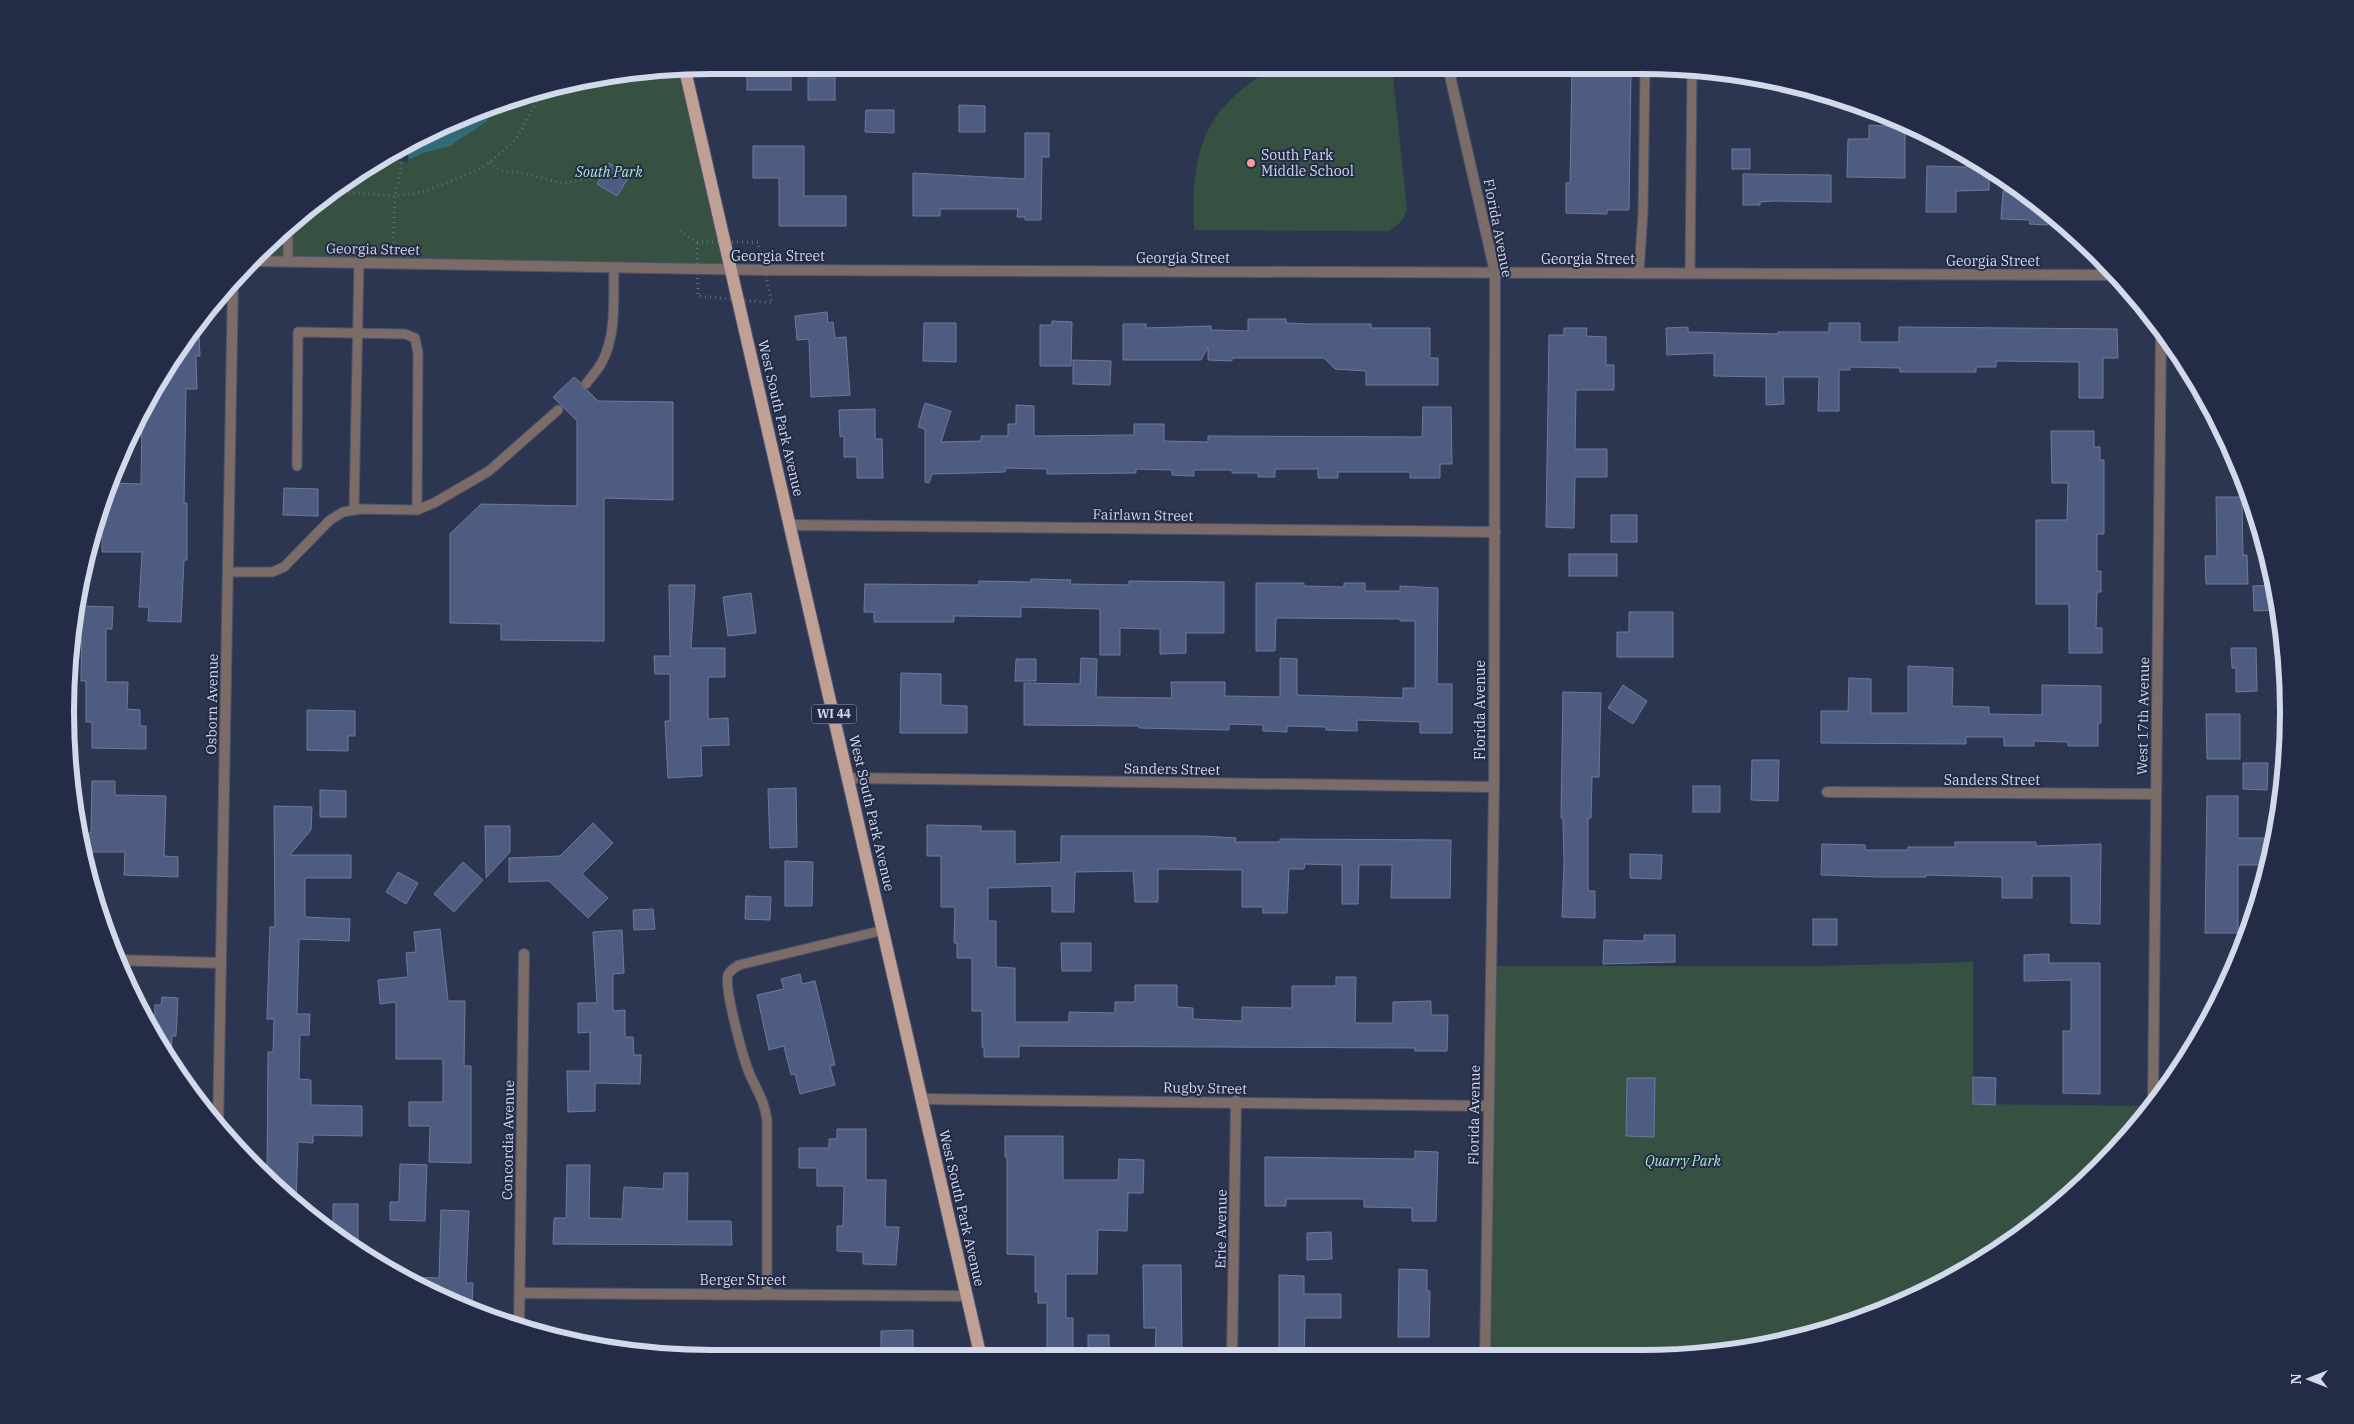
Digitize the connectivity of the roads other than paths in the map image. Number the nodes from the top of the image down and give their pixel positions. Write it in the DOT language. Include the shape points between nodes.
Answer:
graph roads {
  1 [pos="1450,74"];
  2 [pos="1646,74"];
  3 [pos="686,75"];
  4 [pos="1692,76"];
  5 [pos="288,235"];
  6 [pos="261,261"];
  7 [pos="288,262"];
  8 [pos="359,263"];
  9 [pos="614,267"];
  10 [pos="732,270"];
  11 [pos="1495,272"];
  12 [pos="1639,273"];
  13 [pos="1690,273"];
  14 [pos="2106,275"];
  15 [pos="233,290"];
  16 [pos="358,333"];
  17 [pos="2162,342"];
  18 [pos="586,384"];
  19 [pos="558,410"];
  20 [pos="297,466"];
  21 [pos="354,510"];
  22 [pos="417,510"];
  23 [pos="790,525"];
  24 [pos="1495,532"];
  25 [pos="228,572"];
  26 [pos="849,778"];
  27 [pos="1494,787"];
  28 [pos="1828,792"];
  29 [pos="2156,794"];
  30 [pos="884,930"];
  31 [pos="524,954"];
  32 [pos="124,960"];
  33 [pos="221,963"];
  34 [pos="2153,1094"];
  35 [pos="922,1099"];
  36 [pos="1236,1101"];
  37 [pos="1487,1106"];
  38 [pos="218,1116"];
  39 [pos="520,1292"];
  40 [pos="767,1294"];
  41 [pos="967,1296"];
  42 [pos="519,1320"];
  43 [pos="979,1350"];
  44 [pos="1232,1350"];
  45 [pos="1485,1350"];
  1 -- 11 [label="street, Florida Avenue"];
  2 -- 12 [label="lane"];
  3 -- 10 [label="main road, West South Park Avenue / WI 44"];
  4 -- 13 [label="lane"];
  5 -- 7 [label="lane"];
  6 -- 7 [label="street, Georgia Street"];
  7 -- 8 [label="street, Georgia Street"];
  8 -- 9 [label="street, Georgia Street"];
  8 -- 16 [label="lane"];
  9 -- 10 [label="street, Georgia Street"];
  9 -- 18 [label="lane" via="610,344 602,364"];
  10 -- 11 [label="street, Georgia Street"];
  10 -- 23 [label="main road, West South Park Avenue / WI 44"];
  11 -- 12 [label="street, Georgia Street"];
  11 -- 24 [label="street, Florida Avenue"];
  12 -- 13 [label="street, Georgia Street"];
  13 -- 14 [label="street, Georgia Street"];
  15 -- 25 [label="street, Osborn Avenue"];
  16 -- 20 [label="lane" via="298,332"];
  16 -- 21 [label="lane"];
  16 -- 22 [label="lane" via="405,334 415,338 418,353"];
  17 -- 29 [label="street, West 17th Avenue"];
  19 -- 22 [label="lane" via="489,471"];
  21 -- 22 [label="lane"];
  21 -- 25 [label="lane" via="330,520 284,567 272,572"];
  23 -- 24 [label="street, Fairlawn Street"];
  23 -- 26 [label="main road, West South Park Avenue / WI 44"];
  24 -- 27 [label="street, Florida Avenue"];
  25 -- 33 [label="street, Osborn Avenue"];
  26 -- 27 [label="street, Sanders Street"];
  26 -- 30 [label="main road, West South Park Avenue / WI 44"];
  27 -- 37 [label="street, Florida Avenue"];
  28 -- 29 [label="street, Sanders Street"];
  29 -- 34 [label="street, West 17th Avenue"];
  30 -- 35 [label="main road, West South Park Avenue / WI 44"];
  30 -- 40 [label="lane" via="739,965 728,976 730,1002 750,1076 761,1097 767,1120"];
  31 -- 39 [label="street, Concordia Avenue"];
  32 -- 33 [label="street"];
  33 -- 38 [label="street, Osborn Avenue"];
  35 -- 36 [label="street, Rugby Street"];
  35 -- 41 [label="main road, West South Park Avenue / WI 44"];
  36 -- 37 [label="street, Rugby Street"];
  36 -- 44 [label="street, Erie Avenue"];
  37 -- 45 [label="street, Florida Avenue"];
  39 -- 40 [label="street, Berger Street"];
  39 -- 42 [label="street, Concordia Avenue"];
  40 -- 41 [label="street, Berger Street"];
  41 -- 43 [label="main road, West South Park Avenue / WI 44"];
}
